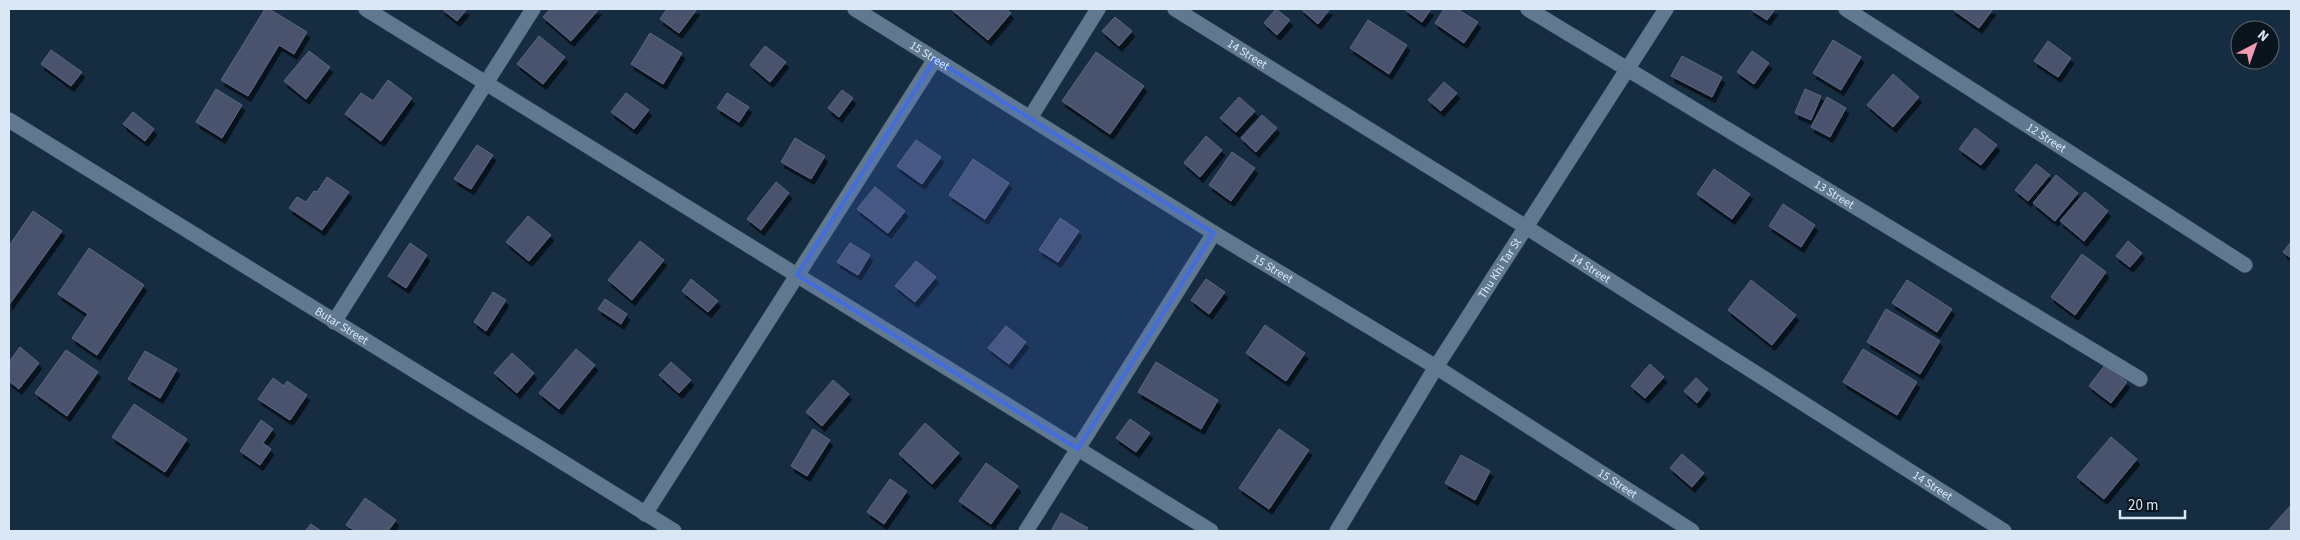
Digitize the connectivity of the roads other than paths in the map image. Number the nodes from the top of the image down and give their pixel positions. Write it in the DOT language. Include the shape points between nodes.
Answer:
graph roads {
  1 [pos="366,9"];
  2 [pos="533,9"];
  3 [pos="855,9"];
  4 [pos="1098,9"];
  5 [pos="1175,9"];
  6 [pos="1528,9"];
  7 [pos="1666,9"];
  8 [pos="1846,9"];
  9 [pos="935,59"];
  10 [pos="1626,70"];
  11 [pos="486,83"];
  12 [pos="1030,118"];
  13 [pos="9,120"];
  14 [pos="1526,227"];
  15 [pos="1214,233"];
  16 [pos="2245,265"];
  17 [pos="797,276"];
  18 [pos="334,322"];
  19 [pos="1436,367"];
  20 [pos="2140,379"];
  21 [pos="1078,449"];
  22 [pos="645,514"];
  23 [pos="674,531"];
  24 [pos="1026,531"];
  25 [pos="1210,531"];
  26 [pos="1336,531"];
  27 [pos="1692,531"];
  28 [pos="2004,531"];
  1 -- 11 [label="street"];
  2 -- 11 [label="street"];
  3 -- 9 [label="street, 15 Street"];
  4 -- 12 [label="street"];
  5 -- 14 [label="street, 14 Street"];
  6 -- 10 [label="street, 13 Street"];
  7 -- 10 [label="street, Thu Khi Tar St"];
  8 -- 16 [label="street, 12 Street"];
  9 -- 12 [label="street, 15 Street"];
  9 -- 17 [label="street"];
  10 -- 14 [label="street, Thu Khi Tar St"];
  10 -- 20 [label="street, 13 Street"];
  11 -- 17 [label="street"];
  11 -- 18 [label="street"];
  12 -- 15 [label="street, 15 Street"];
  13 -- 18 [label="street, Butar Street"];
  14 -- 19 [label="street, Thu Khi Tar St"];
  14 -- 28 [label="street, 14 Street"];
  15 -- 19 [label="street, 15 Street"];
  15 -- 21 [label="street"];
  17 -- 21 [label="street"];
  17 -- 22 [label="street"];
  18 -- 22 [label="street, Butar Street"];
  19 -- 26 [label="street, Thu Khi Tar St"];
  19 -- 27 [label="street, 15 Street"];
  21 -- 24 [label="street"];
  21 -- 25 [label="street"];
  22 -- 23 [label="street, Butar Street"];
}
